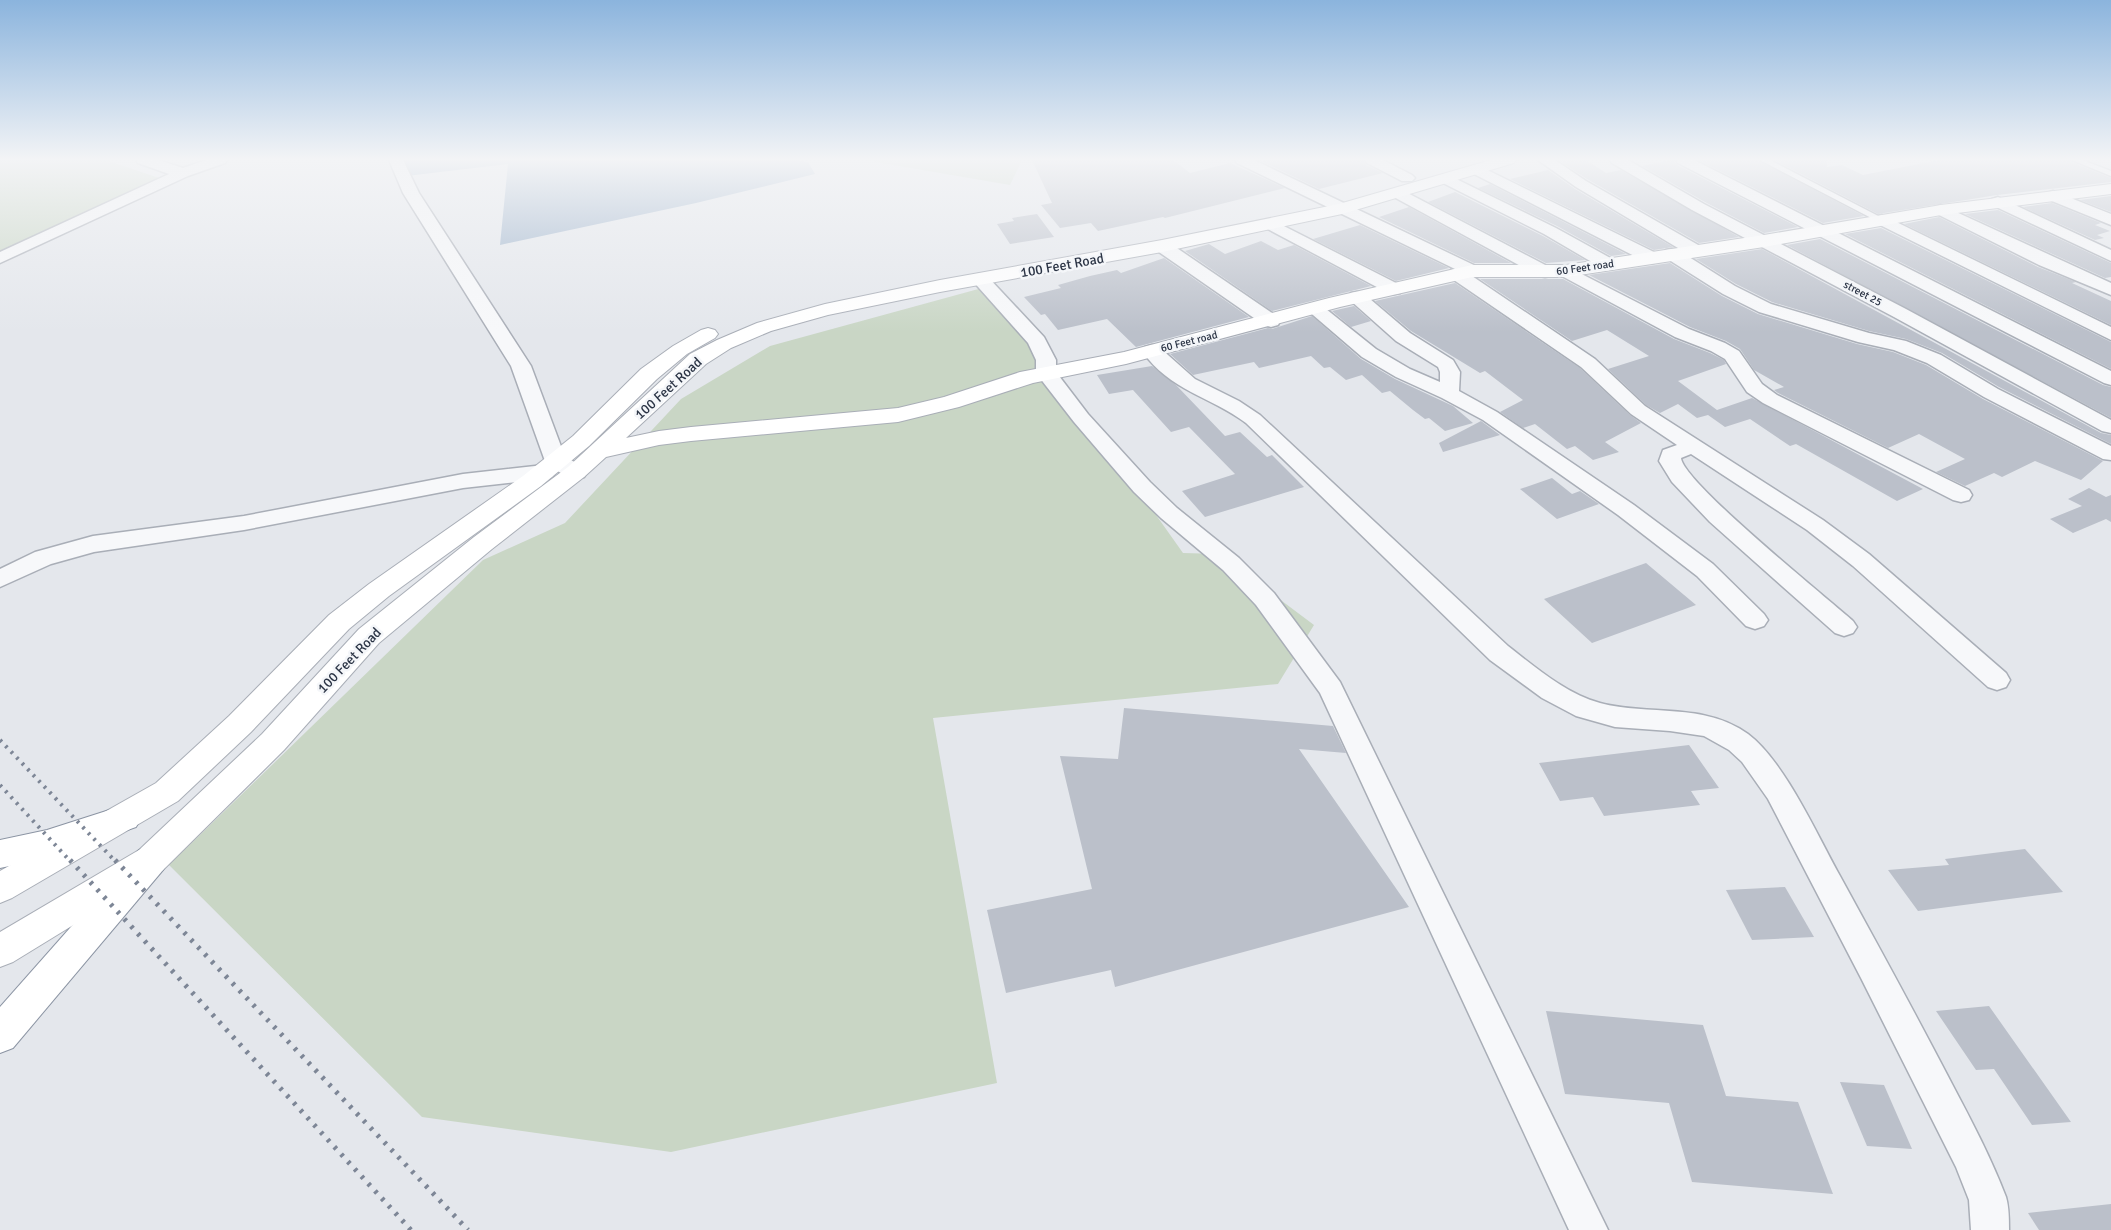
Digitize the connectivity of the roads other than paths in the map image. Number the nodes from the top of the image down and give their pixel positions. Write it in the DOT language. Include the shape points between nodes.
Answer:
graph roads {
  1 [pos="87,217"];
  2 [pos="426,217"];
  3 [pos="1258,217"];
  4 [pos="1291,217"];
  5 [pos="1358,217"];
  6 [pos="1455,217"];
  7 [pos="1523,217"];
  8 [pos="1573,217"];
  9 [pos="1641,217"];
  10 [pos="1718,217"];
  11 [pos="1795,217"];
  12 [pos="1877,217"];
  13 [pos="1897,217"];
  14 [pos="1956,217"];
  15 [pos="2030,217"];
  16 [pos="1882,220"];
  17 [pos="1270,224"];
  18 [pos="1820,230"];
  19 [pos="1764,241"];
  20 [pos="1162,246"];
  21 [pos="1694,250"];
  22 [pos="1672,254"];
  23 [pos="2111,256"];
  24 [pos="0,258"];
  25 [pos="1652,258"];
  26 [pos="1608,264"];
  27 [pos="1566,271"];
  28 [pos="1544,272"];
  29 [pos="1464,273"];
  30 [pos="980,279"];
  31 [pos="1394,289"];
  32 [pos="2111,290"];
  33 [pos="1357,297"];
  34 [pos="1314,309"];
  35 [pos="1271,320"];
  36 [pos="2111,334"];
  37 [pos="1152,351"];
  38 [pos="1056,372"];
  39 [pos="2111,379"];
  40 [pos="1449,394"];
  41 [pos="2109,427"];
  42 [pos="1693,446"];
  43 [pos="587,448"];
  44 [pos="2111,454"];
  45 [pos="559,468"];
  46 [pos="1961,495"];
  47 [pos="0,579"];
  48 [pos="1755,620"];
  49 [pos="1844,626"];
  50 [pos="1997,680"];
  51 [pos="125,818"];
  52 [pos="0,854"];
  53 [pos="151,860"];
  54 [pos="0,888"];
  55 [pos="0,951"];
  56 [pos="0,1035"];
  57 [pos="1589,1230"];
  58 [pos="1990,1230"];
  1 -- 24 [label="street"];
  2 -- 45 [label="street" via="521,366"];
  3 -- 43 [label="main road, 100 Feet Road" via="825,295 763,313 711,332 680,350 649,374"];
  4 -- 17 [label="main road, 100 Feet Road"];
  5 -- 29 [label="street"];
  6 -- 28 [label="street"];
  7 -- 26 [label="street"];
  8 -- 25 [label="street"];
  9 -- 21 [label="street"];
  10 -- 19 [label="street, street 25"];
  11 -- 18 [label="street"];
  12 -- 16 [label="lane"];
  13 -- 16 [label="main road, 60 Feet road"];
  14 -- 32 [label="street"];
  15 -- 23 [label="street"];
  16 -- 18 [label="main road, 60 Feet road"];
  16 -- 36 [label="street"];
  17 -- 20 [label="main road, 100 Feet Road"];
  17 -- 31 [label="street"];
  18 -- 19 [label="main road, 60 Feet road"];
  18 -- 39 [label="street"];
  19 -- 21 [label="main road, 60 Feet road"];
  19 -- 41 [label="street, street 25"];
  20 -- 30 [label="main road, 100 Feet Road"];
  20 -- 35 [label="street"];
  21 -- 22 [label="main road, 60 Feet road"];
  22 -- 25 [label="main road, 60 Feet road"];
  22 -- 44 [label="street" via="1729,290 1765,308 1865,338 1900,345 1934,359 1991,394"];
  25 -- 26 [label="main road, 60 Feet road"];
  26 -- 27 [label="main road, 60 Feet road"];
  27 -- 28 [label="main road, 60 Feet road"];
  27 -- 46 [label="street" via="1682,333 1732,355 1754,388 1770,399"];
  28 -- 29 [label="main road, 60 Feet road"];
  29 -- 31 [label="main road, 60 Feet road"];
  29 -- 42 [label="street" via="1606,377 1638,410"];
  30 -- 38 [label="street" via="1037,341"];
  30 -- 43 [label="main road, 100 Feet Road" via="825,310 764,327 724,344 691,365"];
  31 -- 33 [label="main road, 60 Feet road"];
  33 -- 34 [label="main road, 60 Feet road"];
  33 -- 40 [label="street" via="1403,337 1446,364 1450,372"];
  34 -- 35 [label="main road, 60 Feet road"];
  34 -- 40 [label="street" via="1375,357"];
  35 -- 37 [label="main road, 60 Feet road"];
  37 -- 38 [label="main road, 60 Feet road"];
  37 -- 58 [label="street" via="1177,376 1242,409 1499,653 1535,682 1587,710 1714,727 1737,741 1761,763 1873,967 1970,1156 1988,1200"];
  38 -- 43 [label="main road, 60 Feet road" via="898,415 691,434"];
  38 -- 57 [label="street" via="1081,418 1169,514 1231,564 1265,599 1331,689"];
  40 -- 48 [label="street" via="1490,416 1626,510 1705,570"];
  42 -- 49 [label="street" via="1671,455 1670,461 1680,477 1718,517"];
  42 -- 50 [label="street" via="1815,525 1861,560"];
  43 -- 45 [label="main road, 100 Feet Road"];
  45 -- 47 [label="street" via="463,481 244,524 93,544 43,558"];
  45 -- 51 [label="main road, 100 Feet Road" via="379,590 339,622 240,724 167,792"];
  45 -- 53 [label="main road, 100 Feet Road" via="483,543 368,636 273,742"];
  51 -- 52 [label="main road" via="47,844"];
  51 -- 54 [label="main road, 100 Feet Road"];
  53 -- 55 [label="main road, 100 Feet Road"];
  53 -- 56 [label="main road"];
}
